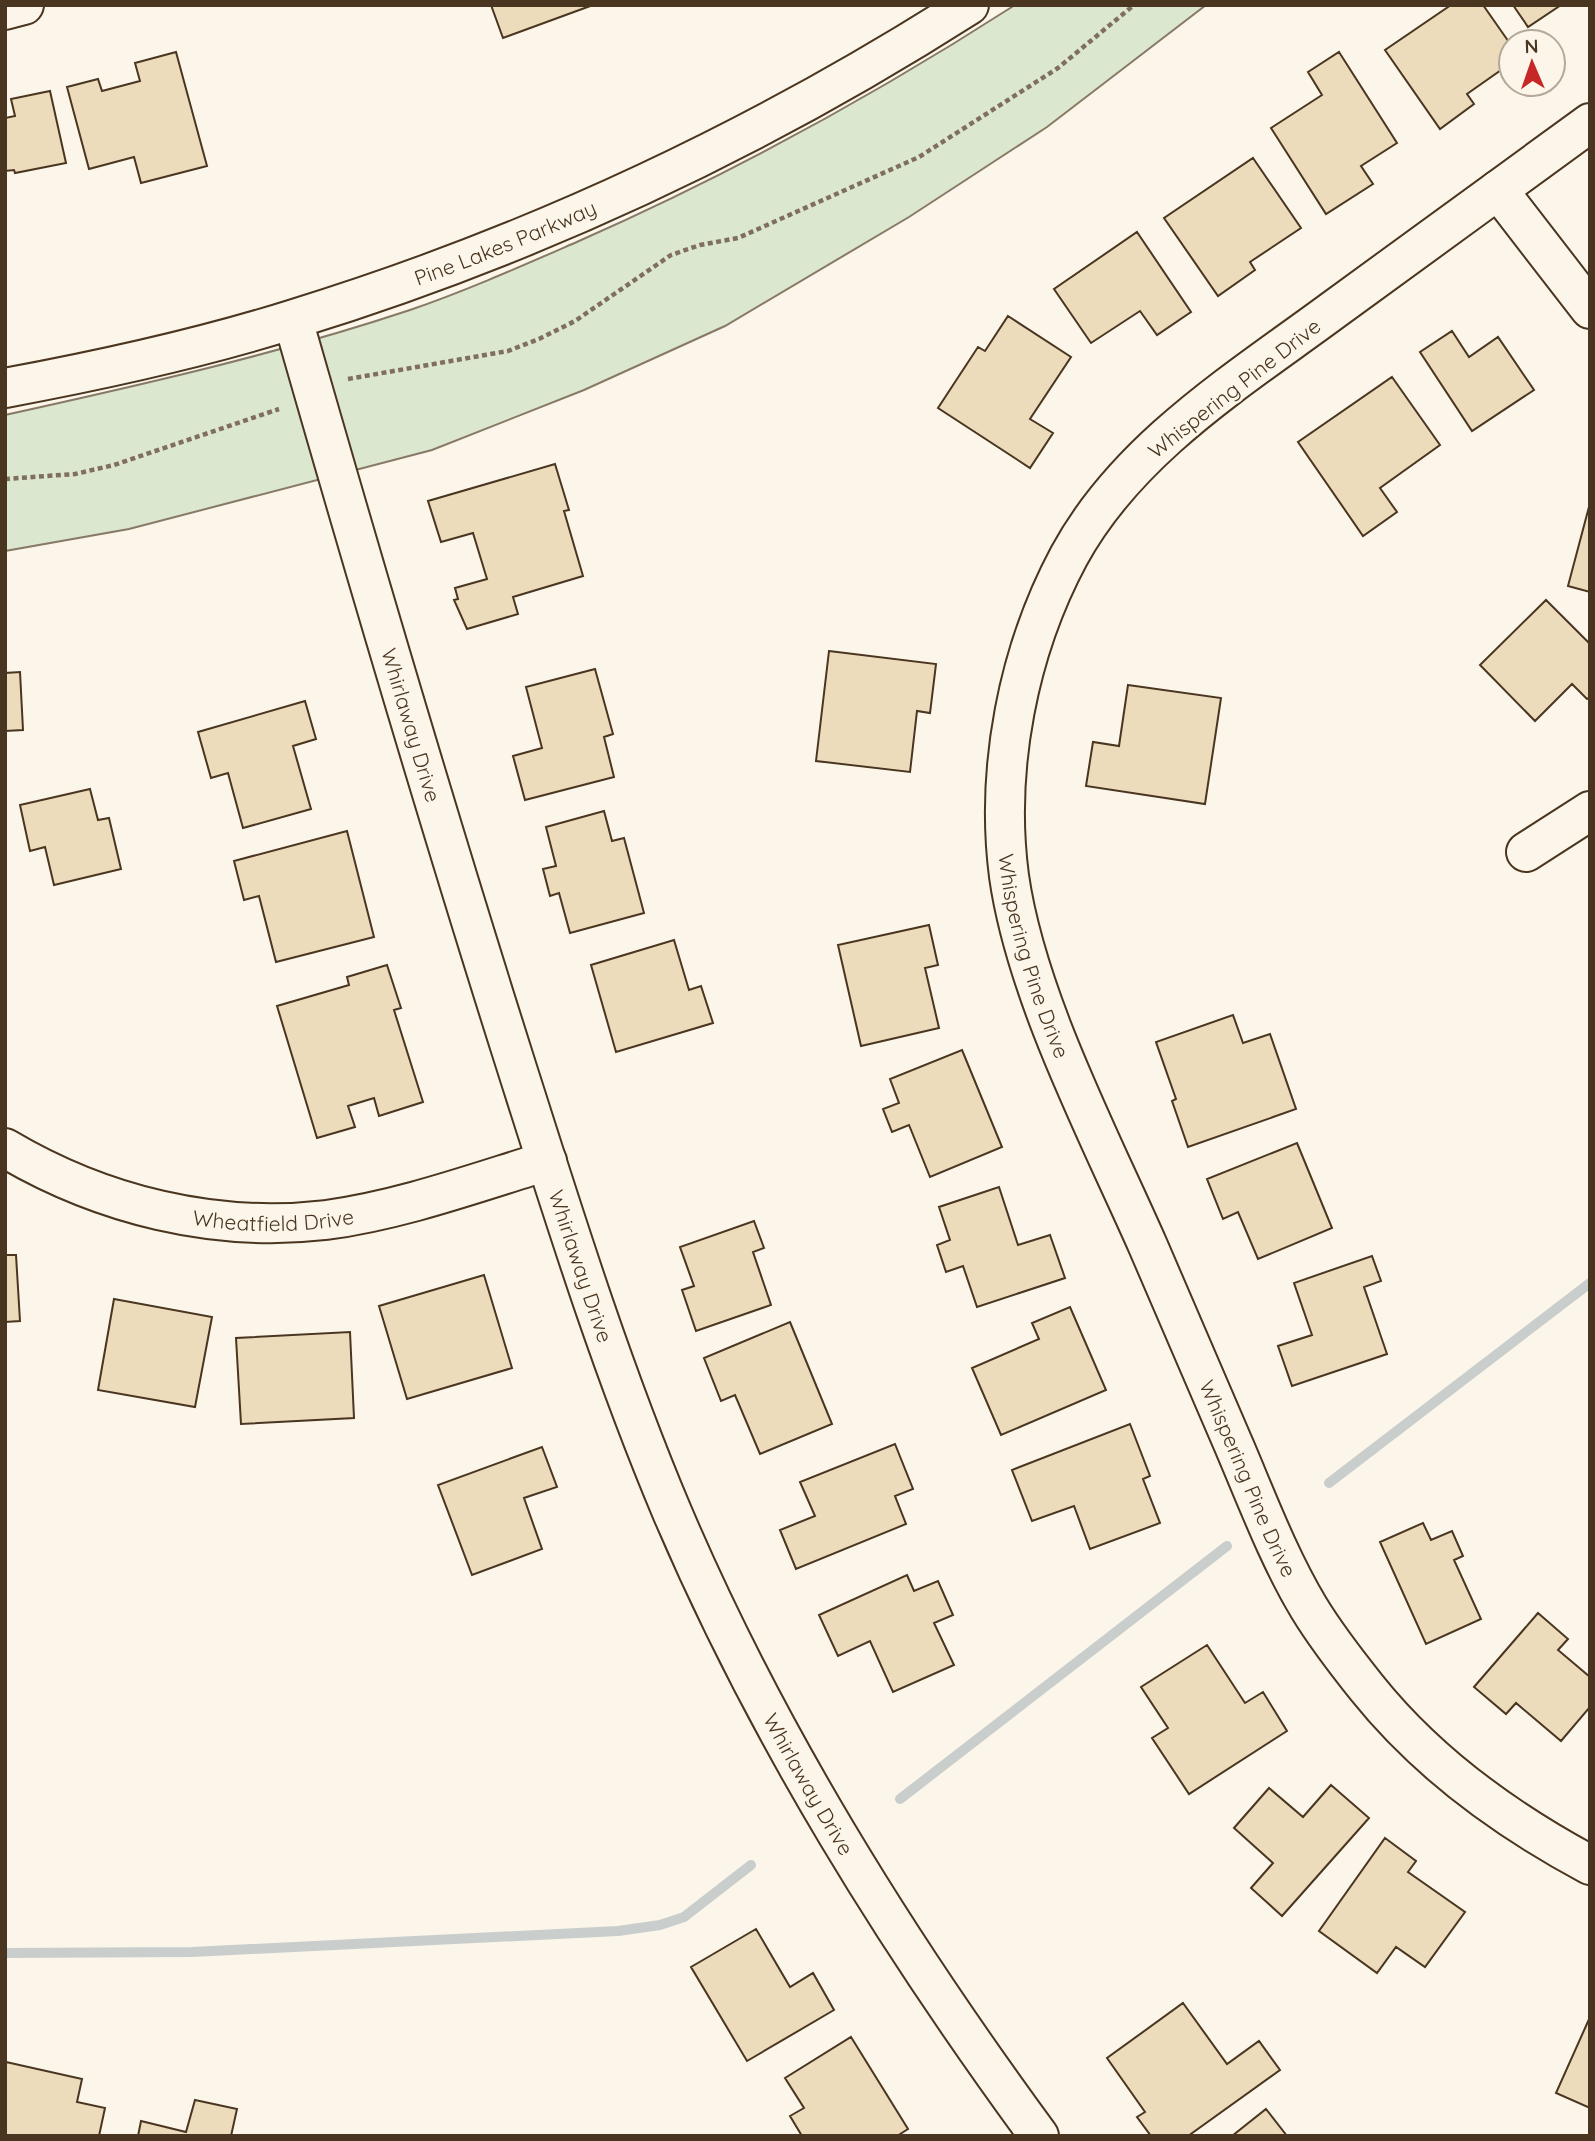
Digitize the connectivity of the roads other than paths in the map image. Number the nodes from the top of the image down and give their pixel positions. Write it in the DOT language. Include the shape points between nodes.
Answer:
graph roads {
  1 [pos="24,5"];
  2 [pos="969,5"];
  3 [pos="5,10"];
  4 [pos="1590,122"];
  5 [pos="1498,190"];
  6 [pos="1590,309"];
  7 [pos="293,320"];
  8 [pos="5,388"];
  9 [pos="1590,811"];
  10 [pos="1526,852"];
  11 [pos="5,1148"];
  12 [pos="547,1161"];
  13 [pos="1590,1865"];
  14 [pos="1039,2136"];
  1 -- 3 [label="street"];
  2 -- 7 [label="street, Pine Lakes Parkway" via="769,121 629,191 473,256"];
  4 -- 5 [label="street, Whispering Pine Drive"];
  5 -- 6 [label="street"];
  5 -- 13 [label="street, Whispering Pine Drive" via="1218,395 1146,456 1087,525 1042,612 1014,713 1007,770 1009,876 1021,929 1059,1042 1263,1514 1309,1608 1369,1691 1431,1755 1510,1818"];
  7 -- 8 [label="street, Pine Lakes Parkway" via="166,355"];
  7 -- 12 [label="street, Whirlaway Drive" via="452,863"];
  9 -- 10 [label="street"];
  11 -- 12 [label="street, Wheatfield Drive" via="89,1191 132,1203 192,1217 284,1222 384,1208"];
  12 -- 14 [label="street, Whirlaway Drive" via="588,1292 652,1462 706,1586 843,1845 939,1995"];
}
